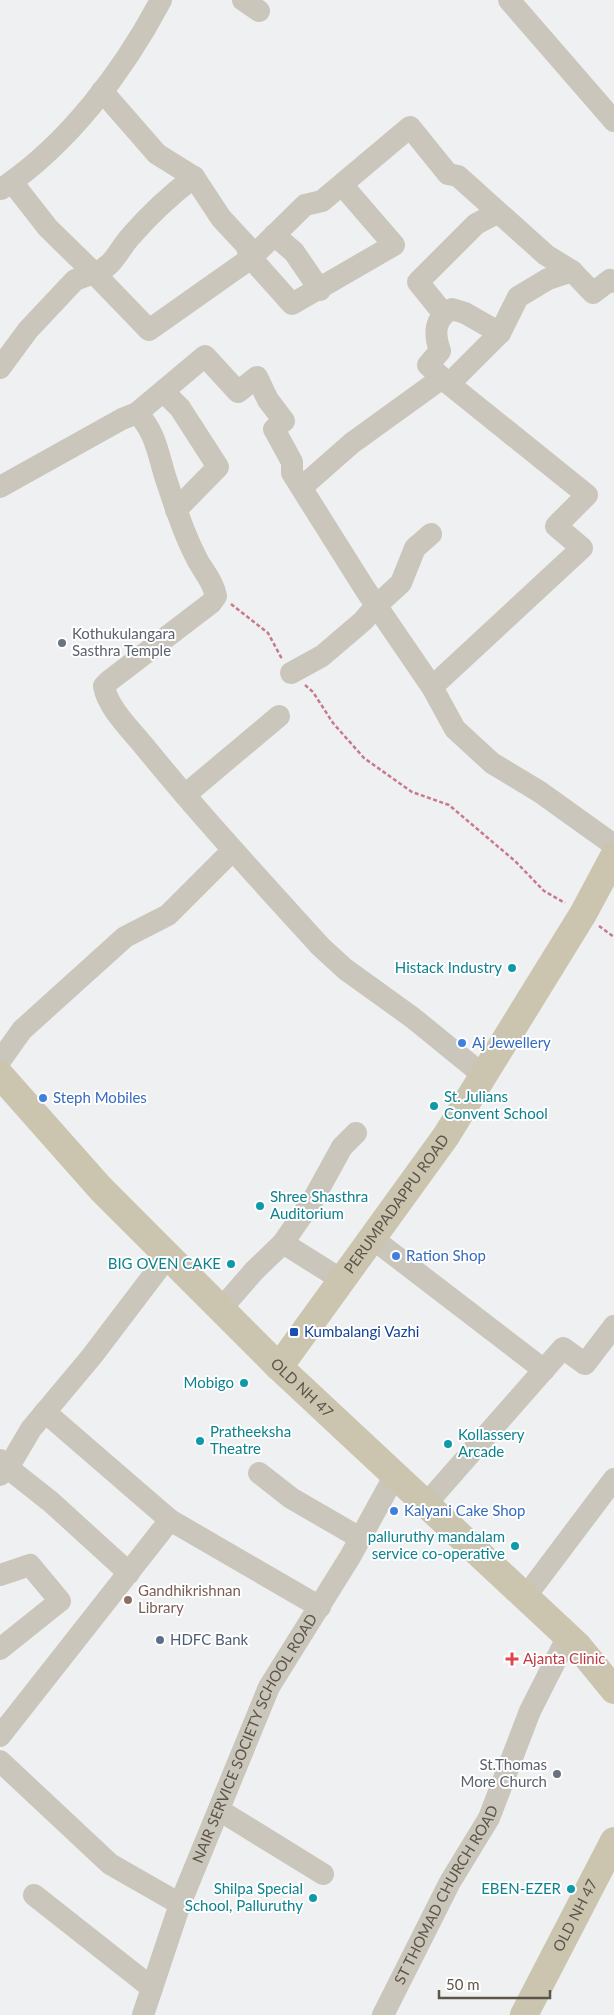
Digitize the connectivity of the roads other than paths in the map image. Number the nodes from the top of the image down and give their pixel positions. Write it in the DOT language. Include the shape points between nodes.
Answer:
graph roads {
  1 [pos="161,0"];
  2 [pos="509,0"];
  3 [pos="102,91"];
  4 [pos="614,121"];
  5 [pos="194,177"];
  6 [pos="6,186"];
  7 [pos="343,186"];
  8 [pos="496,213"];
  9 [pos="274,235"];
  10 [pos="251,258"];
  11 [pos="572,271"];
  12 [pos="94,274"];
  13 [pos="614,282"];
  14 [pos="320,290"];
  15 [pos="443,313"];
  16 [pos="500,333"];
  17 [pos="0,368"];
  18 [pos="445,381"];
  19 [pos="164,392"];
  20 [pos="137,413"];
  21 [pos="0,486"];
  22 [pos="302,486"];
  23 [pos="176,510"];
  24 [pos="431,534"];
  25 [pos="376,606"];
  26 [pos="291,674"];
  27 [pos="432,687"];
  28 [pos="279,716"];
  29 [pos="185,794"];
  30 [pos="614,845"];
  31 [pos="233,850"];
  32 [pos="614,856"];
  33 [pos="0,1061"];
  34 [pos="0,1075"];
  35 [pos="483,1075"];
  36 [pos="356,1133"];
  37 [pos="372,1238"];
  38 [pos="283,1243"];
  39 [pos="168,1256"];
  40 [pos="342,1280"];
  41 [pos="221,1309"];
  42 [pos="614,1326"];
  43 [pos="278,1367"];
  44 [pos="544,1370"];
  45 [pos="45,1412"];
  46 [pos="3,1468"];
  47 [pos="258,1473"];
  48 [pos="395,1475"];
  49 [pos="614,1480"];
  50 [pos="426,1504"];
  51 [pos="170,1520"];
  52 [pos="360,1538"];
  53 [pos="129,1573"];
  54 [pos="0,1575"];
  55 [pos="526,1596"];
  56 [pos="320,1607"];
  57 [pos="568,1636"];
  58 [pos="0,1649"];
  59 [pos="614,1690"];
  60 [pos="0,1736"];
  61 [pos="0,1760"];
  62 [pos="219,1810"];
  63 [pos="614,1841"];
  64 [pos="323,1874"];
  65 [pos="34,1895"];
  66 [pos="180,1904"];
  67 [pos="149,2007"];
  68 [pos="528,2014"];
  69 [pos="383,2015"];
  1 -- 3 [label="street" via="142,35"];
  2 -- 4 [label="street"];
  3 -- 5 [label="street" via="157,154"];
  3 -- 6 [label="street" via="24,174"];
  5 -- 10 [label="street" via="221,218 246,245"];
  5 -- 12 [label="street" via="176,190 130,236 106,270"];
  6 -- 12 [label="street"];
  7 -- 8 [label="street" via="410,127 448,174 458,176"];
  7 -- 9 [label="street" via="322,202 305,205"];
  7 -- 14 [label="street" via="394,245"];
  8 -- 11 [label="street" via="546,255"];
  8 -- 15 [label="street" via="476,224 418,282"];
  9 -- 10 [label="street"];
  9 -- 14 [label="street" via="294,252"];
  10 -- 12 [label="street" via="149,330"];
  10 -- 14 [label="street" via="292,304"];
  11 -- 13 [label="street" via="593,293 610,280"];
  11 -- 16 [label="street" via="518,297"];
  12 -- 17 [label="street" via="75,280 28,330"];
  15 -- 16 [label="street" via="452,309 465,313"];
  15 -- 18 [label="street" via="435,337 440,351 428,365"];
  16 -- 18 [label="street"];
  18 -- 22 [label="street" via="352,443"];
  18 -- 27 [label="street" via="587,494 556,526 582,548"];
  19 -- 20 [label="street"];
  19 -- 22 [label="street" via="205,356 238,392 257,377 268,400 284,421 274,429 292,462 292,473"];
  19 -- 23 [label="street" via="180,408 218,467"];
  20 -- 21 [label="street"];
  20 -- 23 [label="street" via="153,434"];
  22 -- 25 [label="street"];
  23 -- 29 [label="street" via="216,596 104,686 115,709"];
  24 -- 25 [label="street" via="415,548 401,583"];
  25 -- 26 [label="street" via="348,636"];
  25 -- 27 [label="street"];
  27 -- 30 [label="street" via="455,729 492,763 540,792"];
  28 -- 29 [label="street"];
  29 -- 31 [label="street"];
  31 -- 33 [label="street" via="168,915 125,936 22,1030"];
  31 -- 35 [label="street" via="344,969 413,1018"];
  32 -- 35 [label="main road, PERUMPADAPPU ROAD" via="583,914"];
  34 -- 39 [label="main road, OLD NH 47" via="101,1189"];
  35 -- 37 [label="main road, PERUMPADAPPU ROAD" via="446,1136"];
  36 -- 38 [label="street" via="342,1147 314,1198"];
  37 -- 40 [label="main road, PERUMPADAPPU ROAD"];
  37 -- 44 [label="street"];
  38 -- 40 [label="street"];
  38 -- 41 [label="street"];
  39 -- 41 [label="main road, OLD NH 47"];
  39 -- 45 [label="street"];
  40 -- 43 [label="main road, PERUMPADAPPU ROAD"];
  41 -- 43 [label="main road, OLD NH 47"];
  42 -- 44 [label="street" via="585,1364 563,1348"];
  43 -- 48 [label="main road, OLD NH 47"];
  44 -- 50 [label="street"];
  45 -- 46 [label="street"];
  45 -- 51 [label="street"];
  46 -- 53 [label="street" via="51,1502"];
  47 -- 52 [label="street" via="291,1498"];
  48 -- 50 [label="main road, OLD NH 47"];
  48 -- 52 [label="street, NAIR SERVICE SOCIETY SCHOOL ROAD"];
  49 -- 55 [label="street"];
  50 -- 55 [label="main road, OLD NH 47"];
  51 -- 53 [label="street"];
  51 -- 56 [label="street"];
  52 -- 56 [label="street, NAIR SERVICE SOCIETY SCHOOL ROAD"];
  53 -- 60 [label="street"];
  54 -- 58 [label="street" via="30,1565 60,1601"];
  55 -- 57 [label="main road, OLD NH 47"];
  56 -- 62 [label="street, NAIR SERVICE SOCIETY SCHOOL ROAD" via="268,1687"];
  57 -- 59 [label="main road, OLD NH 47"];
  57 -- 69 [label="street, ST THOMAD CHURCH ROAD" via="530,1711 489,1818 450,1882"];
  61 -- 66 [label="street" via="110,1864"];
  62 -- 64 [label="street"];
  62 -- 66 [label="street, NAIR SERVICE SOCIETY SCHOOL ROAD"];
  63 -- 68 [label="main road, OLD NH 47"];
  65 -- 67 [label="street"];
  66 -- 67 [label="street, NAIR SERVICE SOCIETY SCHOOL ROAD"];
}
